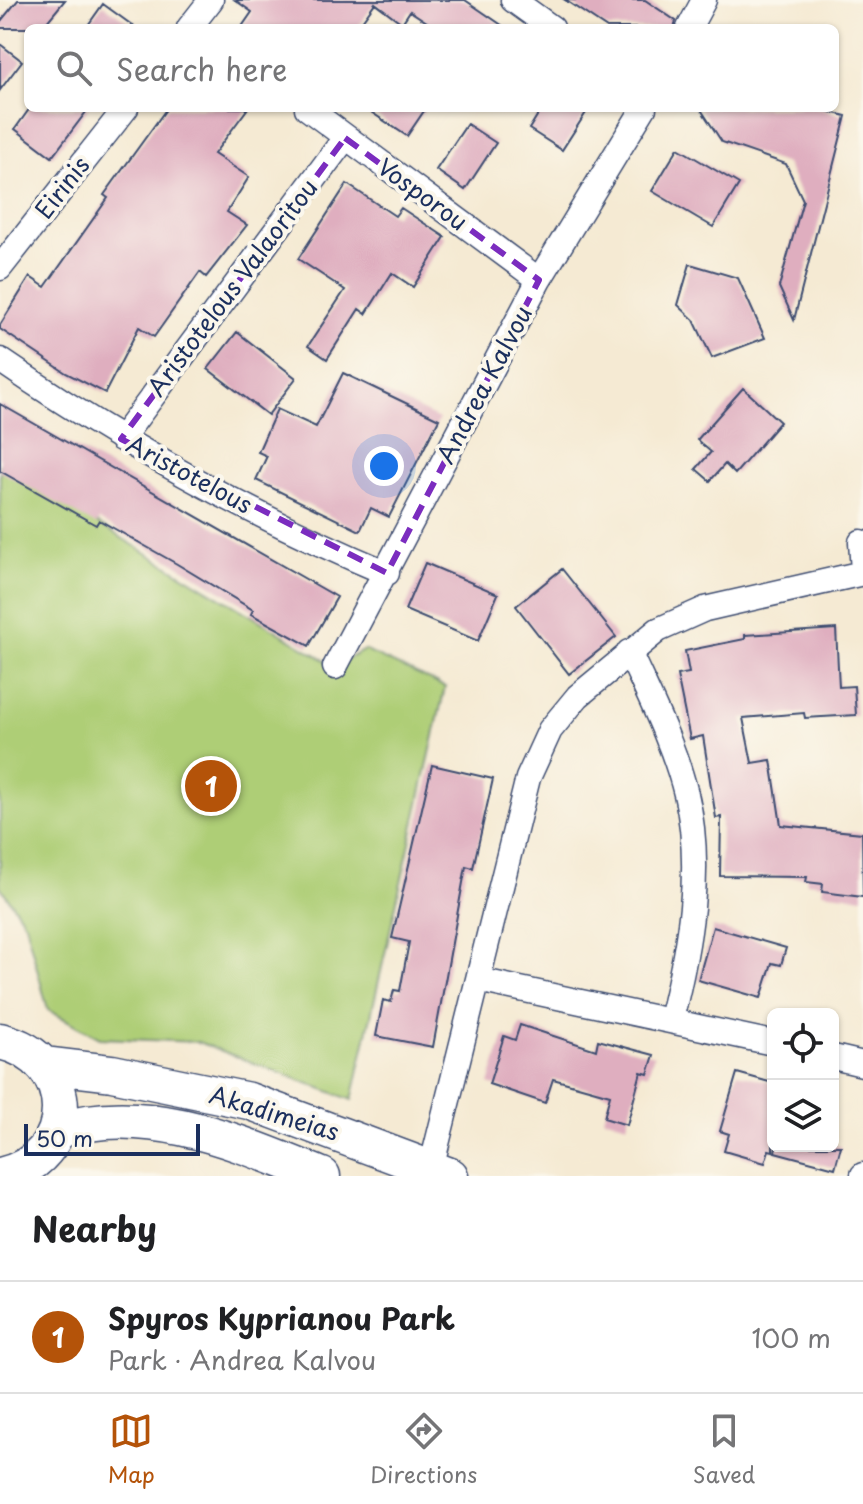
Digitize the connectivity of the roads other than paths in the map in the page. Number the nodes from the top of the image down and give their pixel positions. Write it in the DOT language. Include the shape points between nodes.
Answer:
graph roads {
  1 [pos="211,0"];
  2 [pos="513,0"];
  3 [pos="704,0"];
  4 [pos="196,24"];
  5 [pos="546,24"];
  6 [pos="691,24"];
  7 [pos="123,112"];
  8 [pos="312,112"];
  9 [pos="642,112"];
  10 [pos="345,138"];
  11 [pos="0,268"];
  12 [pos="539,280"];
  13 [pos="0,360"];
  14 [pos="121,439"];
  15 [pos="861,542"];
  16 [pos="863,572"];
  17 [pos="387,573"];
  18 [pos="629,652"];
  19 [pos="335,667"];
  20 [pos="478,980"];
  21 [pos="671,1019"];
  22 [pos="767,1042"];
  23 [pos="16,1043"];
  24 [pos="839,1058"];
  25 [pos="863,1064"];
  26 [pos="57,1130"];
  27 [pos="18,1172"];
  28 [pos="441,1172"];
  29 [pos="322,1176"];
  1 -- 4 [label="street"];
  2 -- 5 [label="street"];
  3 -- 6 [label="street"];
  7 -- 11 [label="street, Eirinis"];
  8 -- 10 [label="street, Vosporou"];
  9 -- 12 [label="street, Andrea Kalvou"];
  10 -- 12 [label="street, Vosporou"];
  10 -- 14 [label="street, Aristotelous Valaoritou"];
  12 -- 17 [label="street, Andrea Kalvou"];
  13 -- 14 [label="street, Aristotelous"];
  14 -- 17 [label="street, Aristotelous" via="243,505"];
  15 -- 16 [label="street"];
  16 -- 18 [label="street" via="705,609 658,630"];
  17 -- 19 [label="street, Andrea Kalvou"];
  18 -- 20 [label="street" via="578,696 544,742 528,778"];
  18 -- 21 [label="street" via="676,763 691,829 689,938"];
  20 -- 21 [label="street"];
  20 -- 28 [label="street"];
  21 -- 22 [label="street"];
  23 -- 26 [label="main road" via="60,1096"];
  23 -- 28 [label="main road, Akadimeias" via="112,1073 249,1101"];
  24 -- 25 [label="street"];
  26 -- 27 [label="main road" via="47,1150"];
  26 -- 29 [label="main road, Akadimeias" via="93,1121 169,1123"];
}
